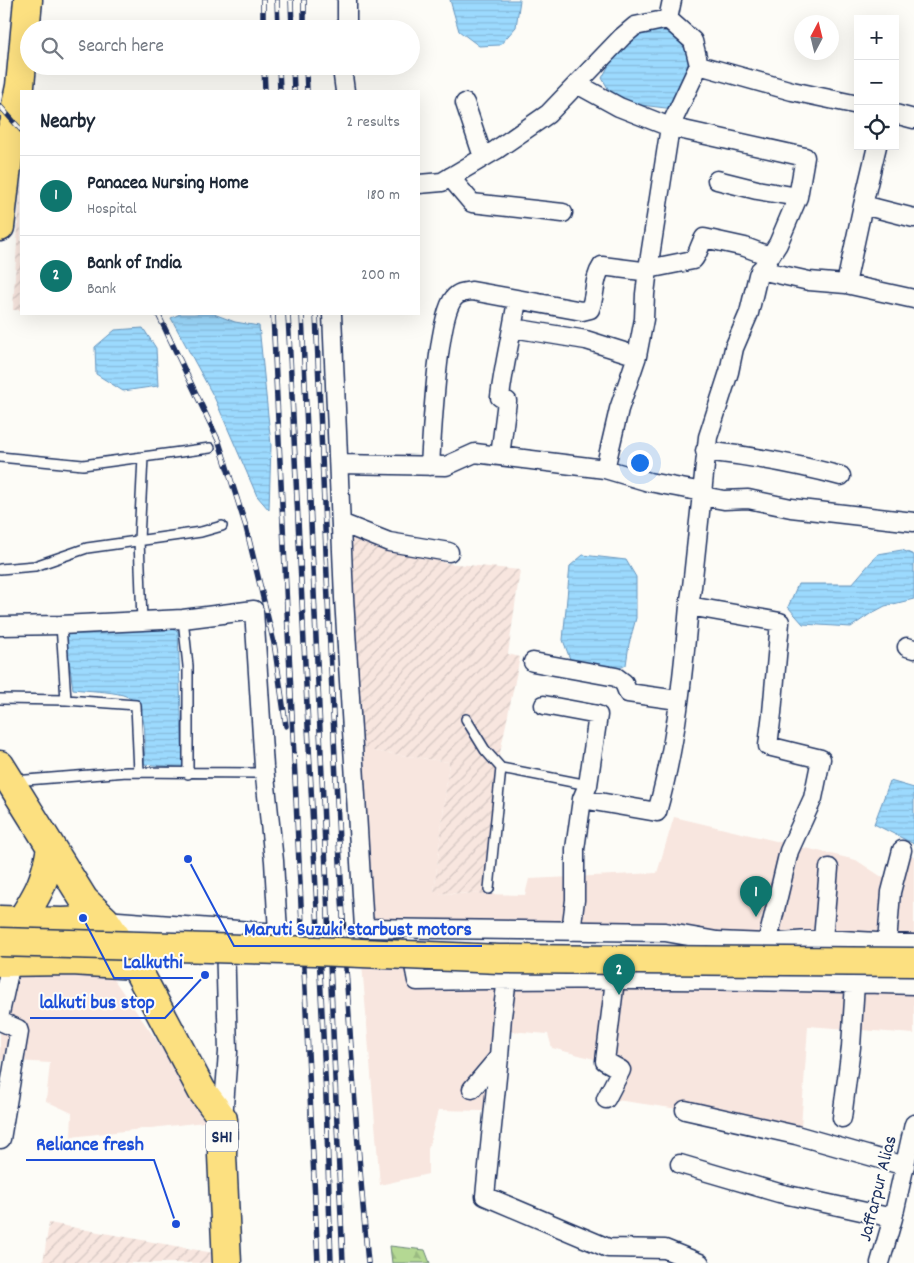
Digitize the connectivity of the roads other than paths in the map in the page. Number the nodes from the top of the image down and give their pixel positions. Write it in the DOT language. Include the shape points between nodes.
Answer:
graph roads {
  1 [pos="28,0"];
  2 [pos="347,0"];
  3 [pos="672,0"];
  4 [pos="668,19"];
  5 [pos="26,20"];
  6 [pos="347,20"];
  7 [pos="699,65"];
  8 [pos="21,75"];
  9 [pos="344,75"];
  10 [pos="578,84"];
  11 [pos="345,90"];
  12 [pos="465,104"];
  13 [pos="854,104"];
  14 [pos="899,115"];
  15 [pos="914,119"];
  16 [pos="670,127"];
  17 [pos="876,150"];
  18 [pos="484,157"];
  19 [pos="450,177"];
  20 [pos="717,180"];
  21 [pos="420,184"];
  22 [pos="2,193"];
  23 [pos="798,197"];
  24 [pos="863,205"];
  25 [pos="563,214"];
  26 [pos="914,218"];
  27 [pos="0,227"];
  28 [pos="765,263"];
  29 [pos="648,269"];
  30 [pos="846,284"];
  31 [pos="914,299"];
  32 [pos="517,300"];
  33 [pos="332,315"];
  34 [pos="513,328"];
  35 [pos="637,356"];
  36 [pos="210,448"];
  37 [pos="705,451"];
  38 [pos="0,456"];
  39 [pos="500,456"];
  40 [pos="143,457"];
  41 [pos="338,464"];
  42 [pos="430,466"];
  43 [pos="605,468"];
  44 [pos="841,476"];
  45 [pos="703,492"];
  46 [pos="914,522"];
  47 [pos="341,523"];
  48 [pos="222,526"];
  49 [pos="139,540"];
  50 [pos="449,552"];
  51 [pos="0,570"];
  52 [pos="689,606"];
  53 [pos="182,619"];
  54 [pos="142,621"];
  55 [pos="61,625"];
  56 [pos="0,626"];
  57 [pos="533,662"];
  58 [pos="0,700"];
  59 [pos="66,700"];
  60 [pos="678,700"];
  61 [pos="544,706"];
  62 [pos="466,719"];
  63 [pos="264,767"];
  64 [pos="501,768"];
  65 [pos="139,772"];
  66 [pos="5,774"];
  67 [pos="188,774"];
  68 [pos="585,792"];
  69 [pos="50,848"];
  70 [pos="902,850"];
  71 [pos="829,868"];
  72 [pos="489,890"];
  73 [pos="10,920"];
  74 [pos="105,920"];
  75 [pos="224,929"];
  76 [pos="406,929"];
  77 [pos="571,931"];
  78 [pos="823,939"];
  79 [pos="767,943"];
  80 [pos="887,943"];
  81 [pos="914,944"];
  82 [pos="4,956"];
  83 [pos="914,962"];
  84 [pos="134,965"];
  85 [pos="507,979"];
  86 [pos="615,980"];
  87 [pos="855,983"];
  88 [pos="914,985"];
  89 [pos="0,1013"];
  90 [pos="0,1021"];
  91 [pos="499,1057"];
  92 [pos="472,1088"];
  93 [pos="606,1099"];
  94 [pos="686,1110"];
  95 [pos="842,1118"];
  96 [pos="223,1119"];
  97 [pos="914,1124"];
  98 [pos="1,1139"];
  99 [pos="680,1164"];
  100 [pos="905,1166"];
  101 [pos="907,1192"];
  102 [pos="892,1218"];
  103 [pos="227,1263"];
  104 [pos="700,1263"];
  105 [pos="880,1263"];
  1 -- 5 [label="main road"];
  2 -- 6 [label="street"];
  3 -- 4 [label="street"];
  4 -- 7 [label="street" via="693,41"];
  4 -- 10 [label="street" via="635,26"];
  7 -- 13 [label="street"];
  7 -- 16 [label="street"];
  8 -- 22 [label="main road" via="15,122 8,129"];
  9 -- 11 [label="street"];
  10 -- 16 [label="street" via="619,107"];
  10 -- 18 [label="street" via="548,114"];
  12 -- 18 [label="street"];
  14 -- 15 [label="street"];
  16 -- 23 [label="street" via="805,157"];
  16 -- 29 [label="street"];
  17 -- 24 [label="street"];
  18 -- 19 [label="street"];
  19 -- 21 [label="street" via="442,182"];
  19 -- 25 [label="street" via="472,203"];
  20 -- 23 [label="street"];
  22 -- 27 [label="main road"];
  23 -- 28 [label="street" via="778,244"];
  24 -- 26 [label="street"];
  24 -- 30 [label="street"];
  28 -- 29 [label="street" via="745,247 704,238 693,260"];
  28 -- 30 [label="street" via="809,281"];
  28 -- 37 [label="street" via="734,348"];
  29 -- 32 [label="street" via="602,266 597,274 594,301 590,309 582,311"];
  29 -- 35 [label="street"];
  30 -- 31 [label="street"];
  32 -- 34 [label="street"];
  32 -- 42 [label="street" via="472,291 460,293 453,299 445,321 437,376"];
  33 -- 41 [label="street"];
  34 -- 35 [label="street" via="586,340"];
  34 -- 39 [label="street" via="500,397 507,401"];
  35 -- 43 [label="street" via="619,409"];
  36 -- 40 [label="lane"];
  37 -- 44 [label="street" via="755,457"];
  37 -- 45 [label="street"];
  38 -- 40 [label="lane" via="83,465"];
  39 -- 42 [label="street" via="475,453 446,466"];
  39 -- 43 [label="street"];
  40 -- 49 [label="lane"];
  41 -- 42 [label="street"];
  41 -- 47 [label="street"];
  43 -- 45 [label="street" via="649,482"];
  45 -- 46 [label="street" via="708,497 724,500 748,499 820,512"];
  45 -- 52 [label="street"];
  47 -- 50 [label="street" via="389,542"];
  47 -- 76 [label="street" via="364,928"];
  48 -- 49 [label="lane"];
  49 -- 51 [label="lane" via="87,548 35,566"];
  49 -- 54 [label="lane"];
  52 -- 60 [label="street"];
  52 -- 79 [label="street" via="780,622 768,746 821,759 813,798 789,851"];
  53 -- 54 [label="street"];
  53 -- 63 [label="street" via="254,610"];
  53 -- 67 [label="lane" via="188,666"];
  54 -- 55 [label="street"];
  55 -- 56 [label="street"];
  55 -- 59 [label="lane"];
  57 -- 60 [label="street" via="616,677 628,692"];
  58 -- 59 [label="lane"];
  59 -- 65 [label="lane" via="136,705"];
  60 -- 68 [label="street" via="668,773 657,812"];
  61 -- 68 [label="street" via="598,715"];
  62 -- 64 [label="lane"];
  63 -- 67 [label="lane" via="256,773"];
  63 -- 75 [label="street" via="278,933"];
  64 -- 68 [label="lane"];
  64 -- 72 [label="lane"];
  65 -- 66 [label="lane"];
  65 -- 67 [label="lane"];
  66 -- 69 [label="main road, SH1"];
  68 -- 77 [label="street" via="574,849 575,900"];
  69 -- 73 [label="main road" via="40,891"];
  69 -- 74 [label="main road, SH1" via="84,900"];
  70 -- 80 [label="street" via="891,892"];
  71 -- 78 [label="street"];
  73 -- 74 [label="main road"];
  74 -- 75 [label="street"];
  74 -- 84 [label="main road, SH1"];
  75 -- 96 [label="street" via="228,1052"];
  76 -- 77 [label="street"];
  76 -- 85 [label="street" via="417,981"];
  77 -- 79 [label="street" via="666,932 717,941"];
  78 -- 79 [label="street"];
  78 -- 80 [label="street"];
  80 -- 81 [label="street"];
  82 -- 83 [label="main road, bridge" via="315,951 500,959"];
  82 -- 84 [label="main road"];
  82 -- 89 [label="street"];
  84 -- 96 [label="main road, SH1" via="202,1091"];
  85 -- 86 [label="street"];
  85 -- 91 [label="street"];
  86 -- 87 [label="street"];
  86 -- 93 [label="street" via="605,1061 621,1070"];
  87 -- 88 [label="street"];
  87 -- 95 [label="street"];
  90 -- 98 [label="street" via="19,1032"];
  91 -- 92 [label="street"];
  91 -- 104 [label="street" via="484,1196 608,1248 665,1249"];
  94 -- 100 [label="street" via="796,1134"];
  96 -- 103 [label="main road, SH1"];
  97 -- 100 [label="street, Jaffarpur Alias"];
  99 -- 102 [label="street" via="779,1193"];
  100 -- 101 [label="street, Jaffarpur Alias"];
  101 -- 102 [label="street, Jaffarpur Alias"];
  102 -- 105 [label="street, Jaffarpur Alias"];
}
